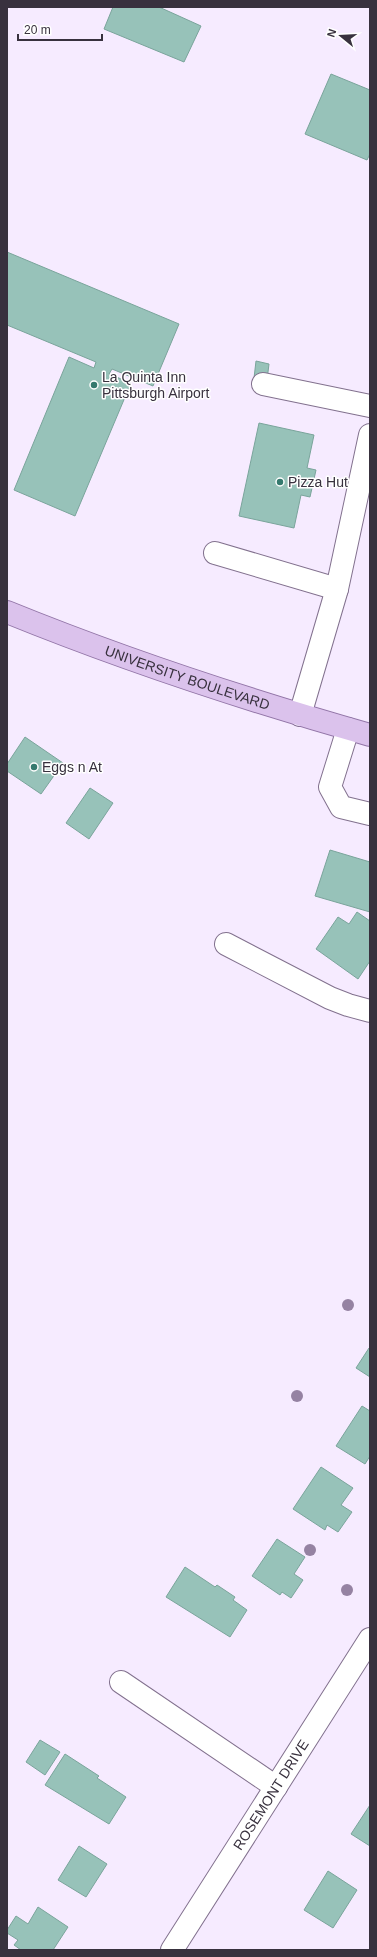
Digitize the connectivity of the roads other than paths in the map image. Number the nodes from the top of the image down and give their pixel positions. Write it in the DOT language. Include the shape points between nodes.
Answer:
graph roads {
  1 [pos="263,384"];
  2 [pos="370,406"];
  3 [pos="370,435"];
  4 [pos="215,553"];
  5 [pos="338,589"];
  6 [pos="7,612"];
  7 [pos="300,715"];
  8 [pos="348,729"];
  9 [pos="370,735"];
  10 [pos="370,814"];
  11 [pos="226,944"];
  12 [pos="370,1010"];
  13 [pos="370,1639"];
  14 [pos="121,1682"];
  15 [pos="276,1787"];
  16 [pos="172,1950"];
  1 -- 2 [label="street"];
  3 -- 5 [label="street"];
  4 -- 5 [label="street"];
  5 -- 7 [label="street"];
  6 -- 7 [label="main road, UNIVERSITY BOULEVARD" via="122,656"];
  7 -- 8 [label="main road, UNIVERSITY BOULEVARD"];
  8 -- 9 [label="main road, UNIVERSITY BOULEVARD"];
  8 -- 10 [label="street" via="330,787 341,807"];
  11 -- 12 [label="street" via="330,998"];
  13 -- 15 [label="street, ROSEMONT DRIVE"];
  14 -- 15 [label="street"];
  15 -- 16 [label="street, ROSEMONT DRIVE"];
}
